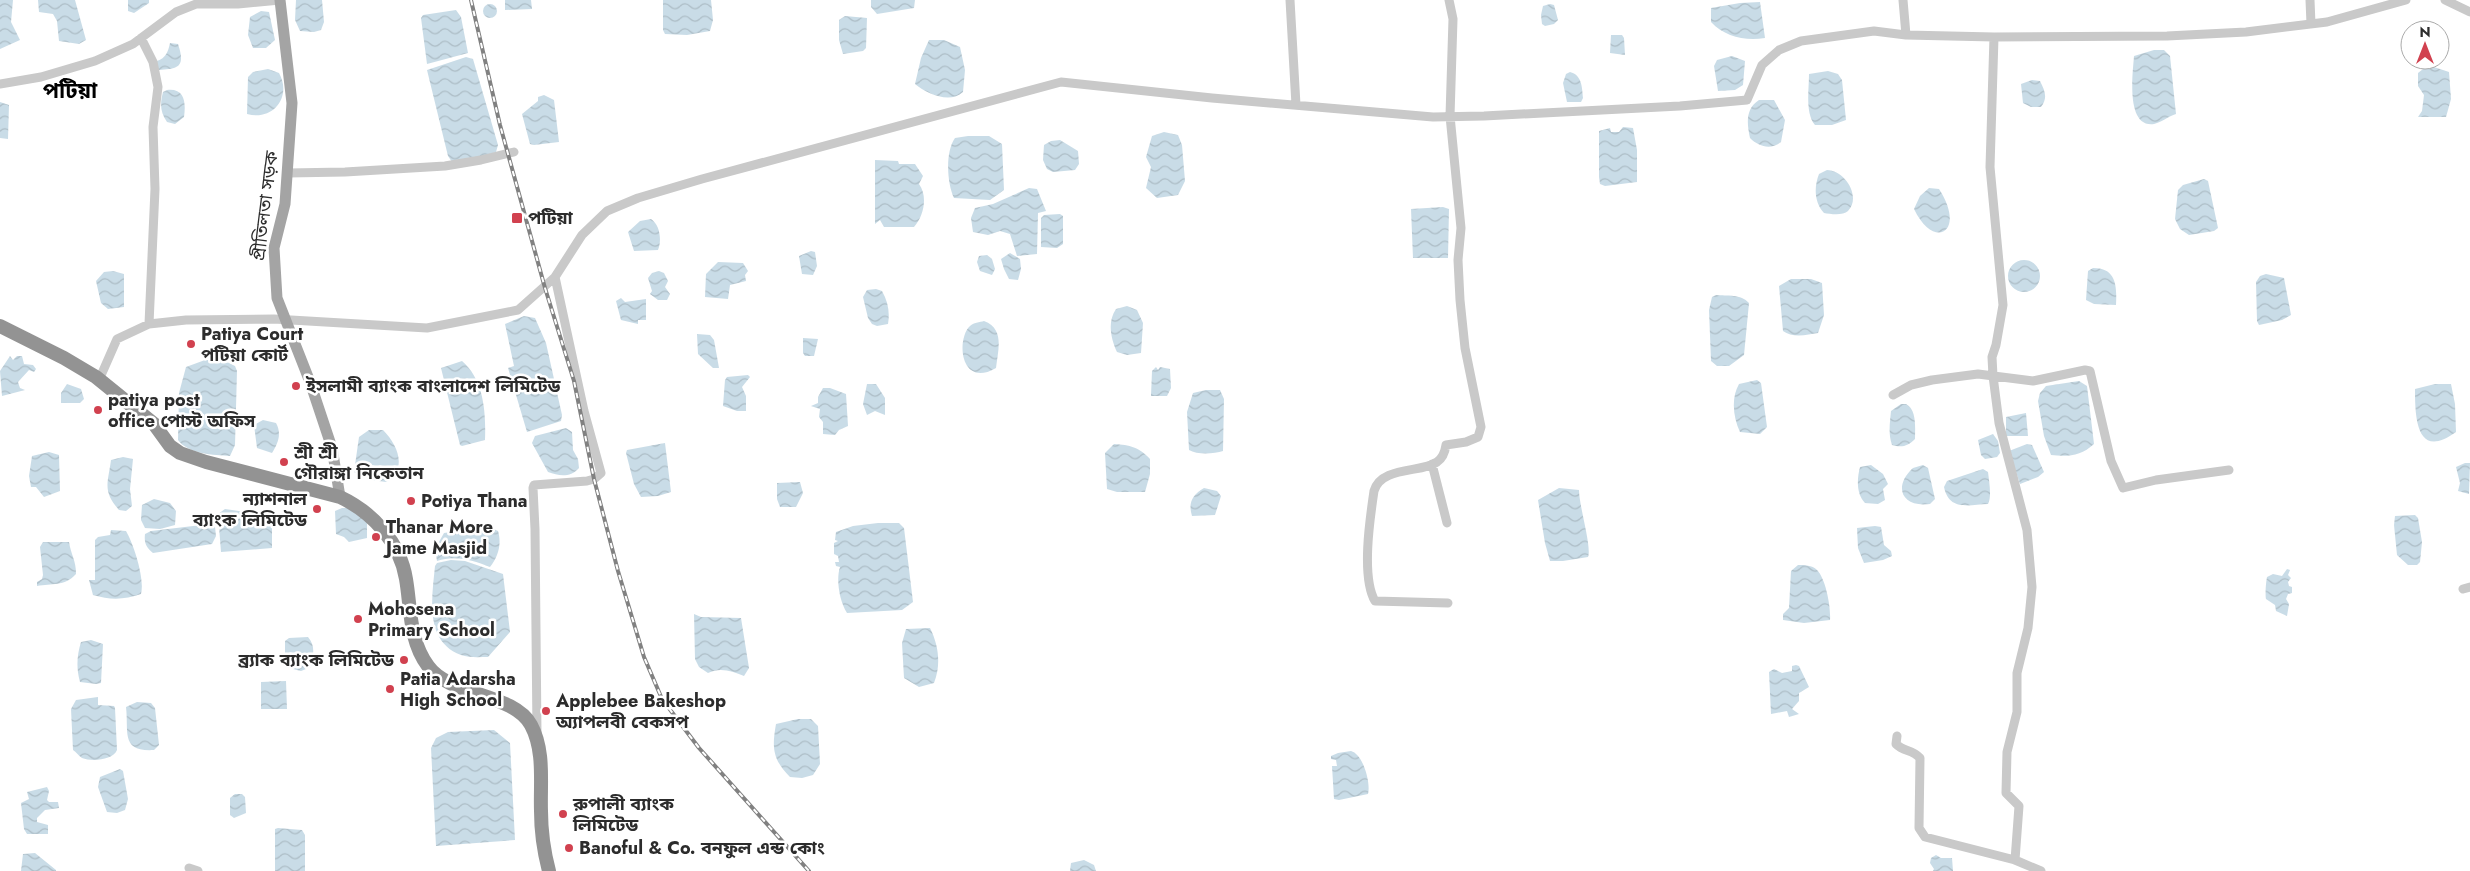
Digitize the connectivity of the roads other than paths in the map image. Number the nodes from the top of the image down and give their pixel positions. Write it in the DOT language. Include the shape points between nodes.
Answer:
graph roads {
  1 [pos="280,0"];
  2 [pos="1290,0"];
  3 [pos="1449,0"];
  4 [pos="1903,0"];
  5 [pos="2310,0"];
  6 [pos="2406,0"];
  7 [pos="2445,0"];
  8 [pos="2470,12"];
  9 [pos="2311,24"];
  10 [pos="1906,35"];
  11 [pos="1994,37"];
  12 [pos="141,38"];
  13 [pos="0,84"];
  14 [pos="1296,105"];
  15 [pos="1450,116"];
  16 [pos="514,152"];
  17 [pos="288,173"];
  18 [pos="555,277"];
  19 [pos="287,319"];
  20 [pos="149,324"];
  21 [pos="0,326"];
  22 [pos="1993,376"];
  23 [pos="99,380"];
  24 [pos="1892,395"];
  25 [pos="1432,464"];
  26 [pos="2229,470"];
  27 [pos="340,497"];
  28 [pos="1447,523"];
  29 [pos="1448,603"];
  30 [pos="1897,736"];
  31 [pos="537,742"];
  32 [pos="2014,860"];
  33 [pos="549,871"];
  34 [pos="2041,871"];
  1 -- 12 [label="street" via="196,4 176,12"];
  1 -- 17 [label="main road, প্রীতিলতা সড়ক" via="292,103"];
  2 -- 14 [label="street"];
  3 -- 15 [label="street" via="1453,19"];
  4 -- 10 [label="street"];
  5 -- 9 [label="street"];
  6 -- 9 [label="street"];
  7 -- 8 [label="street"];
  9 -- 11 [label="street" via="2246,32 2167,36"];
  10 -- 11 [label="street"];
  10 -- 15 [label="street" via="1874,31 1801,41 1780,50 1762,65 1746,100"];
  11 -- 22 [label="street" via="1990,167 2003,305 1992,357"];
  12 -- 13 [label="street" via="95,61"];
  12 -- 20 [label="street" via="153,62 158,87 153,127 155,189"];
  14 -- 15 [label="street"];
  14 -- 18 [label="street" via="1061,82 638,198 607,211 582,235"];
  15 -- 25 [label="street" via="1461,228 1458,260 1460,300 1465,348 1481,427 1478,437 1446,445 1444,454"];
  16 -- 17 [label="street" via="445,166"];
  17 -- 19 [label="main road, প্রীতিলতা সড়ক" via="274,256 276,298"];
  18 -- 19 [label="street" via="518,310 427,328"];
  18 -- 31 [label="street" via="601,473 587,481 534,485 533,488"];
  19 -- 20 [label="street" via="186,320"];
  19 -- 27 [label="main road, প্রীতিলতা সড়ক" via="332,448"];
  20 -- 23 [label="street" via="118,339"];
  21 -- 23 [label="highway" via="64,358"];
  22 -- 24 [label="street" via="1978,374 1932,380 1911,384"];
  22 -- 26 [label="street" via="2032,381 2090,371 2111,461 2123,488"];
  22 -- 32 [label="street" via="1998,423 2027,530 2032,587 2028,628 2017,673 2017,712 2007,752 2006,793 2019,806"];
  23 -- 27 [label="highway" via="154,424 170,446 180,453"];
  25 -- 28 [label="street"];
  25 -- 29 [label="street" via="1400,471 1375,487 1368,539 1369,570 1375,601"];
  27 -- 31 [label="highway" via="358,505 383,530 398,552 406,577 416,645 428,668 448,681 516,710 531,724"];
  30 -- 32 [label="street" via="1896,744 1913,750 1920,758 1919,828 1922,833"];
  31 -- 33 [label="highway" via="541,813"];
  32 -- 34 [label="street"];
}
